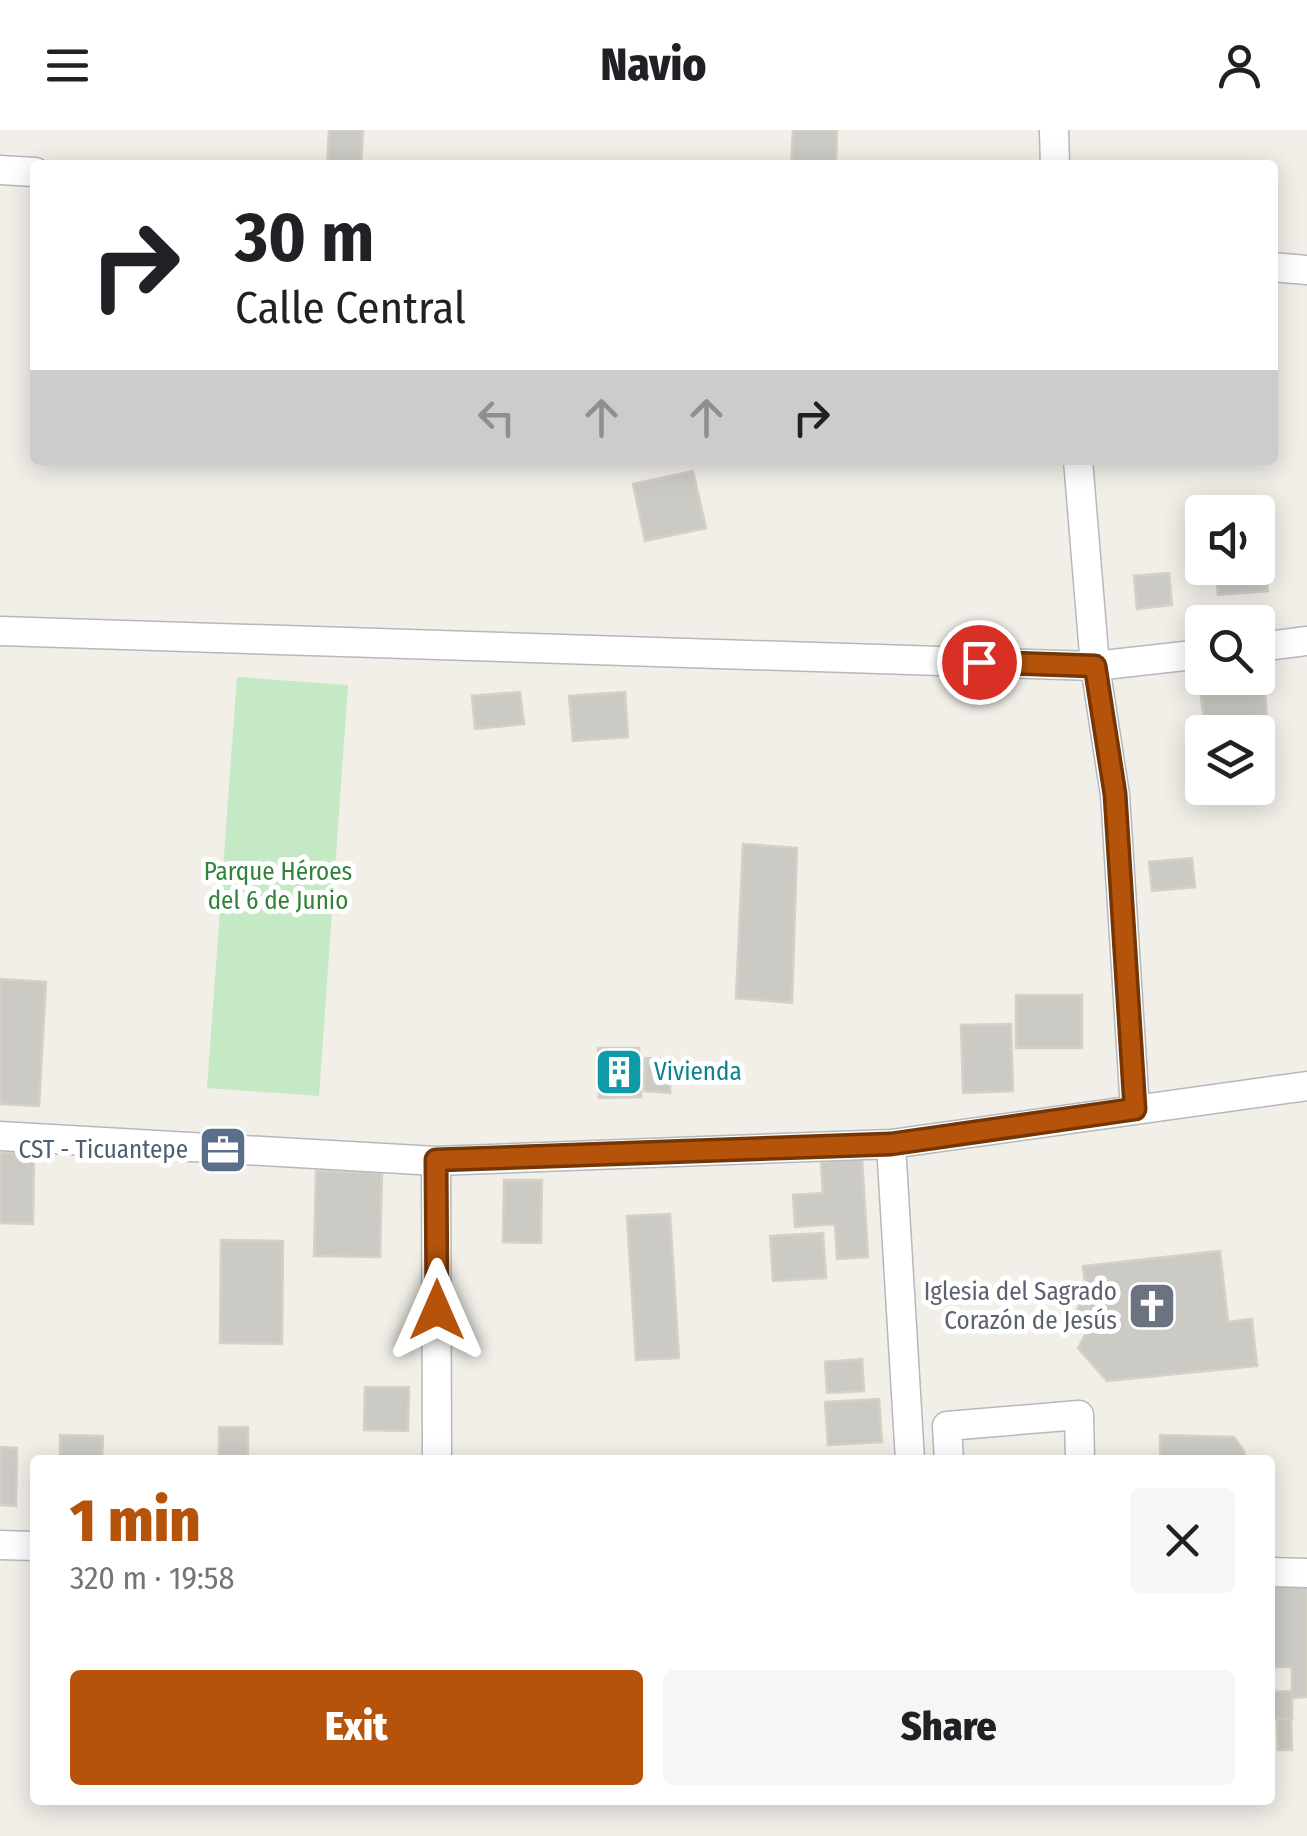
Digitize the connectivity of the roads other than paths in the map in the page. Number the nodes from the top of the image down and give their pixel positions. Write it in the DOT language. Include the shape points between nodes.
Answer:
graph roads {
  1 [pos="1054,130"];
  2 [pos="1056,160"];
  3 [pos="0,170"];
  4 [pos="30,172"];
  5 [pos="1278,268"];
  6 [pos="1307,270"];
  7 [pos="1078,465"];
  8 [pos="0,631"];
  9 [pos="1307,642"];
  10 [pos="1275,645"];
  11 [pos="1185,656"];
  12 [pos="1095,666"];
  13 [pos="1307,1086"];
  14 [pos="1135,1109"];
  15 [pos="0,1136"];
  16 [pos="891,1144"];
  17 [pos="436,1160"];
  18 [pos="438,1455"];
  19 [pos="910,1455"];
  20 [pos="949,1455"];
  21 [pos="1080,1455"];
  22 [pos="0,1545"];
  23 [pos="30,1546"];
  24 [pos="1275,1572"];
  25 [pos="1307,1573"];
  1 -- 2 [label="street"];
  3 -- 4 [label="street"];
  5 -- 6 [label="street"];
  7 -- 12 [label="street"];
  8 -- 12 [label="street"];
  9 -- 10 [label="street"];
  11 -- 12 [label="street"];
  12 -- 14 [label="street" via="1115,794"];
  13 -- 14 [label="street"];
  14 -- 16 [label="street"];
  15 -- 17 [label="street"];
  16 -- 17 [label="street"];
  16 -- 19 [label="street"];
  17 -- 18 [label="street"];
  20 -- 21 [label="street" via="947,1426 1079,1414"];
  22 -- 23 [label="street"];
  24 -- 25 [label="street"];
}
